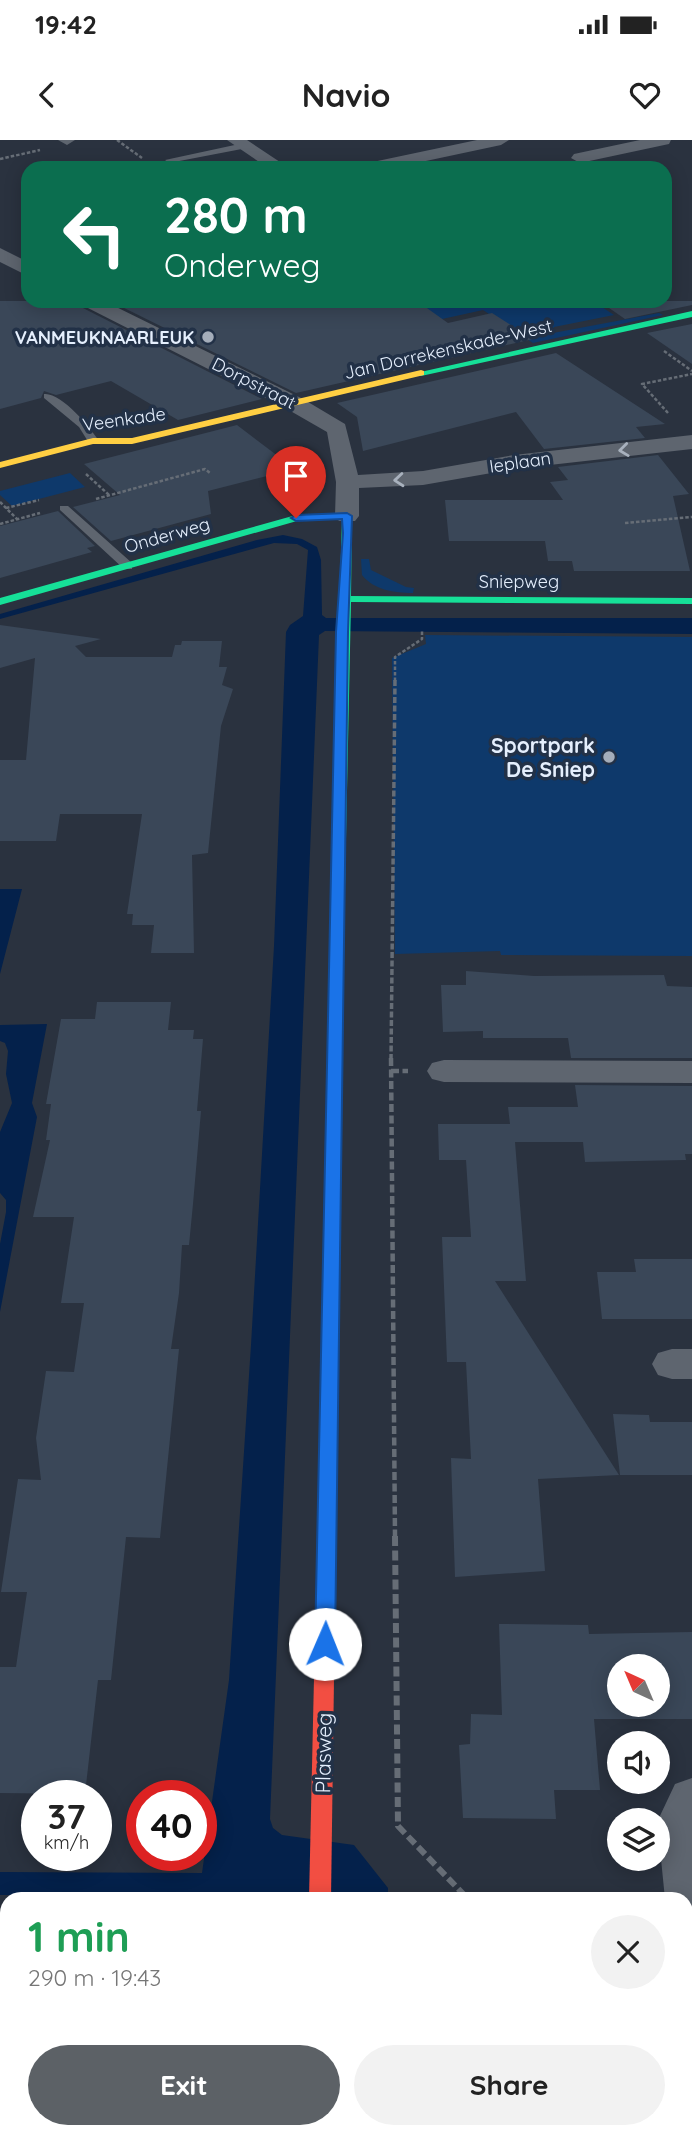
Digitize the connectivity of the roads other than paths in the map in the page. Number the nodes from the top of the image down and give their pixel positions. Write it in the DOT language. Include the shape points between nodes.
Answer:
graph roads {
  1 [pos="501,140"];
  2 [pos="663,140"];
  3 [pos="239,143"];
  4 [pos="580,158"];
  5 [pos="169,160"];
  6 [pos="269,161"];
  7 [pos="401,161"];
  8 [pos="0,254"];
  9 [pos="21,264"];
  10 [pos="103,308"];
  11 [pos="692,314"];
  12 [pos="48,396"];
  13 [pos="295,404"];
  14 [pos="93,441"];
  15 [pos="692,442"];
  16 [pos="0,465"];
  17 [pos="348,482"];
  18 [pos="64,508"];
  19 [pos="347,516"];
  20 [pos="128,566"];
  21 [pos="345,599"];
  22 [pos="692,601"];
  23 [pos="0,602"];
  24 [pos="444,1071"];
  25 [pos="692,1072"];
  26 [pos="692,1800"];
  27 [pos="320,1892"];
  28 [pos="688,1892"];
  1 -- 7 [label="street"];
  2 -- 4 [label="street"];
  3 -- 5 [label="lane"];
  3 -- 6 [label="street"];
  8 -- 9 [label="street"];
  10 -- 13 [label="street, Dorpstraat"];
  11 -- 13 [label="street, Jan Dorrekenskade-West"];
  12 -- 14 [label="lane" via="83,425"];
  13 -- 14 [label="street, Veenkade" via="274,405 132,441"];
  13 -- 17 [label="street, Dorpstraat" via="337,429"];
  14 -- 16 [label="street, Veenkade"];
  15 -- 17 [label="street, Ieplaan, one-way" via="514,462 424,478"];
  17 -- 19 [label="street, Dorpstraat"];
  18 -- 20 [label="lane"];
  19 -- 20 [label="street, Onderweg" via="296,518"];
  19 -- 21 [label="street, Plasweg"];
  20 -- 23 [label="street, Onderweg"];
  21 -- 22 [label="street, Sniepweg"];
  21 -- 27 [label="street, Plasweg"];
  24 -- 25 [label="street"];
  26 -- 28 [label="street" via="681,1822"];
}
